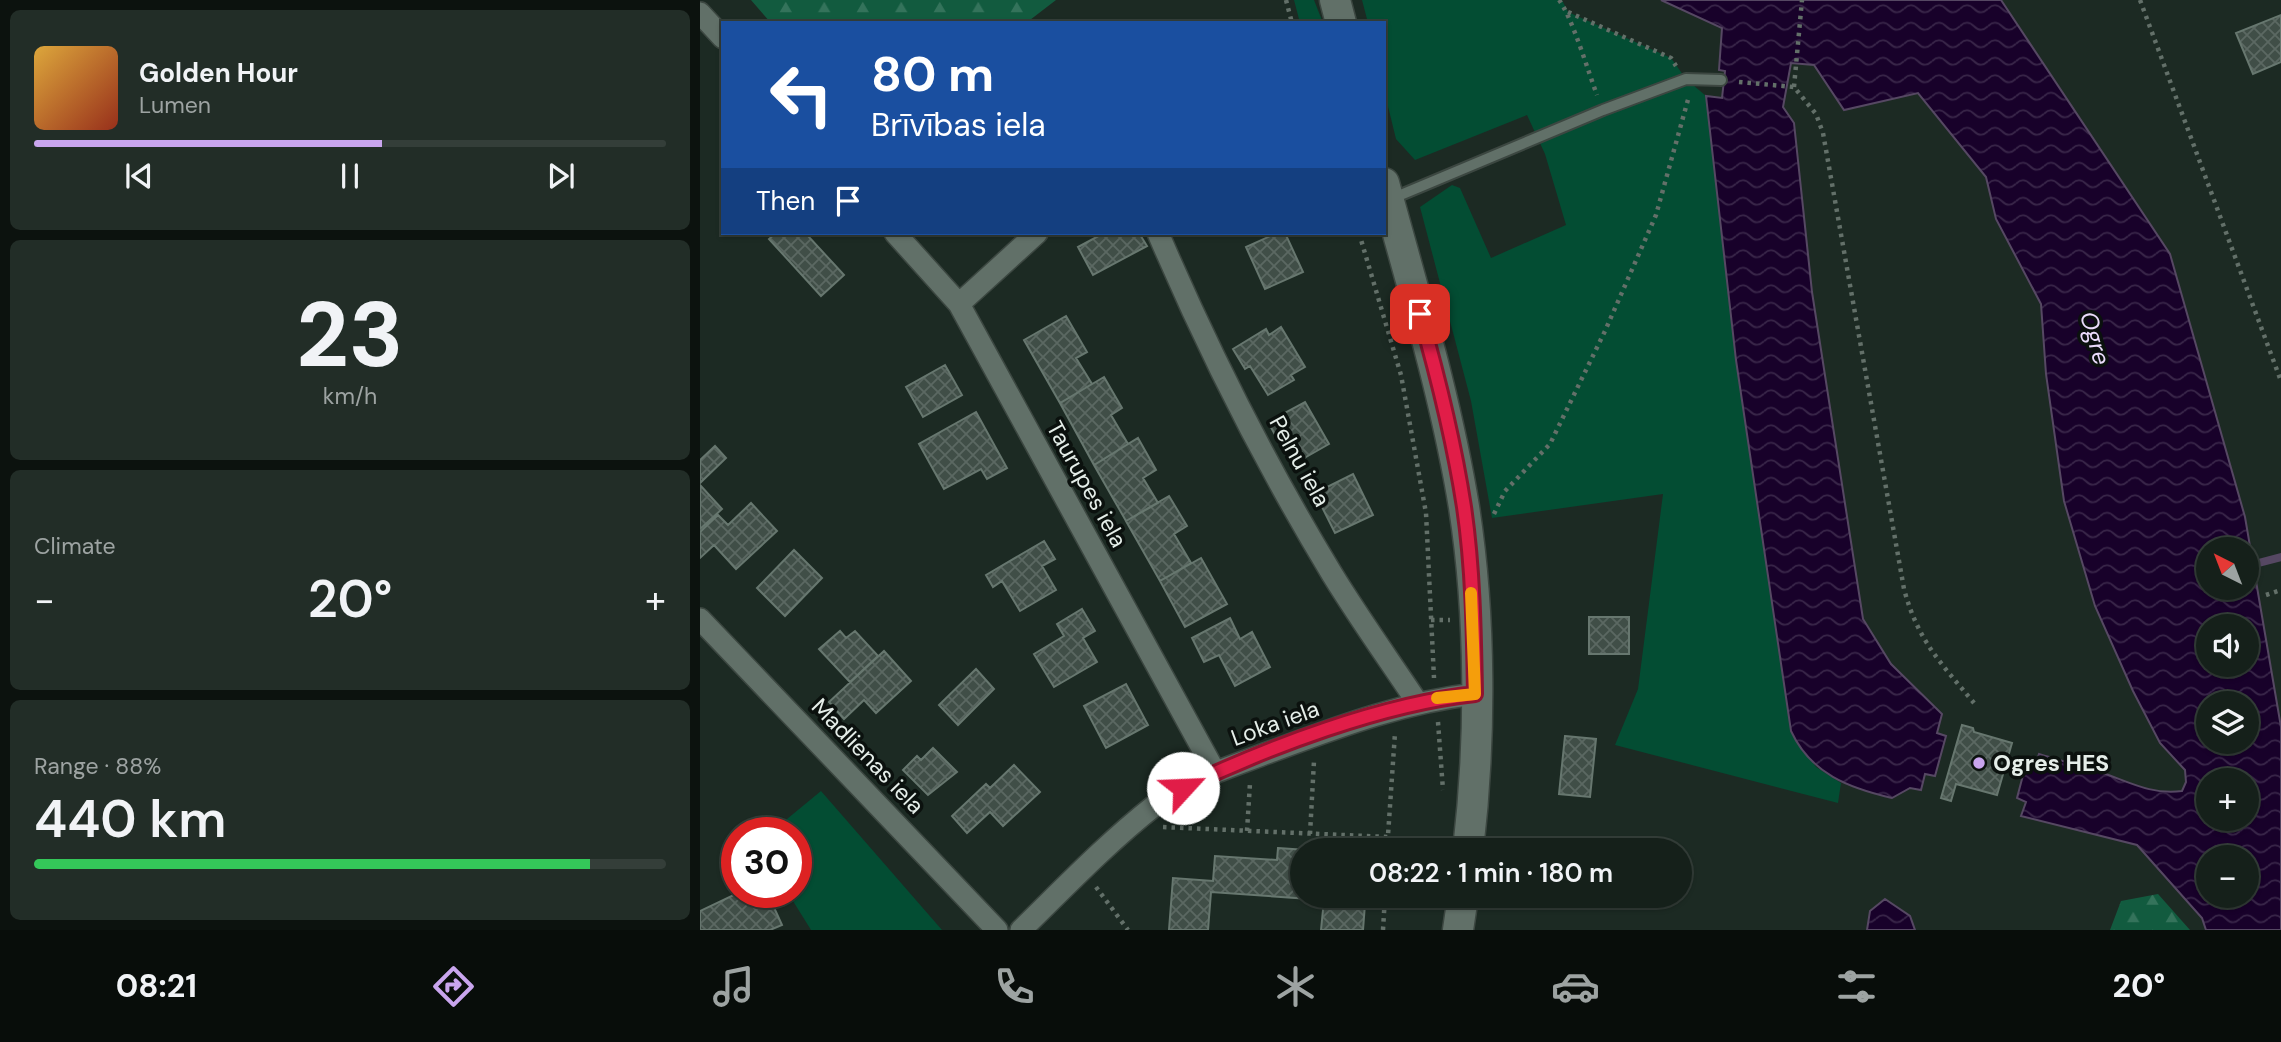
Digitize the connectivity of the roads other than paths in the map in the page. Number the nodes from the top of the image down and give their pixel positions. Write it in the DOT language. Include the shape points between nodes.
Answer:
graph roads {
  1 [pos="1335,0"];
  2 [pos="700,13"];
  3 [pos="1340,21"];
  4 [pos="721,36"];
  5 [pos="1721,80"];
  6 [pos="1387,192"];
  7 [pos="897,235"];
  8 [pos="1035,235"];
  9 [pos="1159,235"];
  10 [pos="959,304"];
  11 [pos="700,619"];
  12 [pos="1475,694"];
  13 [pos="1416,703"];
  14 [pos="1215,772"];
  15 [pos="1469,838"];
  16 [pos="1461,908"];
  17 [pos="997,930"];
  18 [pos="1021,930"];
  19 [pos="1458,930"];
  1 -- 3 [label="main road"];
  2 -- 4 [label="street"];
  5 -- 6 [label="lane" via="1686,79"];
  6 -- 12 [label="main road" via="1435,367 1464,508"];
  7 -- 10 [label="street, Taurupes iela"];
  8 -- 10 [label="street"];
  9 -- 13 [label="street, Pelnu iela" via="1257,440 1332,574"];
  10 -- 14 [label="street, Taurupes iela"];
  11 -- 17 [label="street, Madlienas iela"];
  12 -- 13 [label="street, Loka iela"];
  12 -- 15 [label="main road"];
  13 -- 14 [label="street, Loka iela"];
  14 -- 18 [label="street, Loka iela" via="1155,805"];
  16 -- 19 [label="main road"];
}
